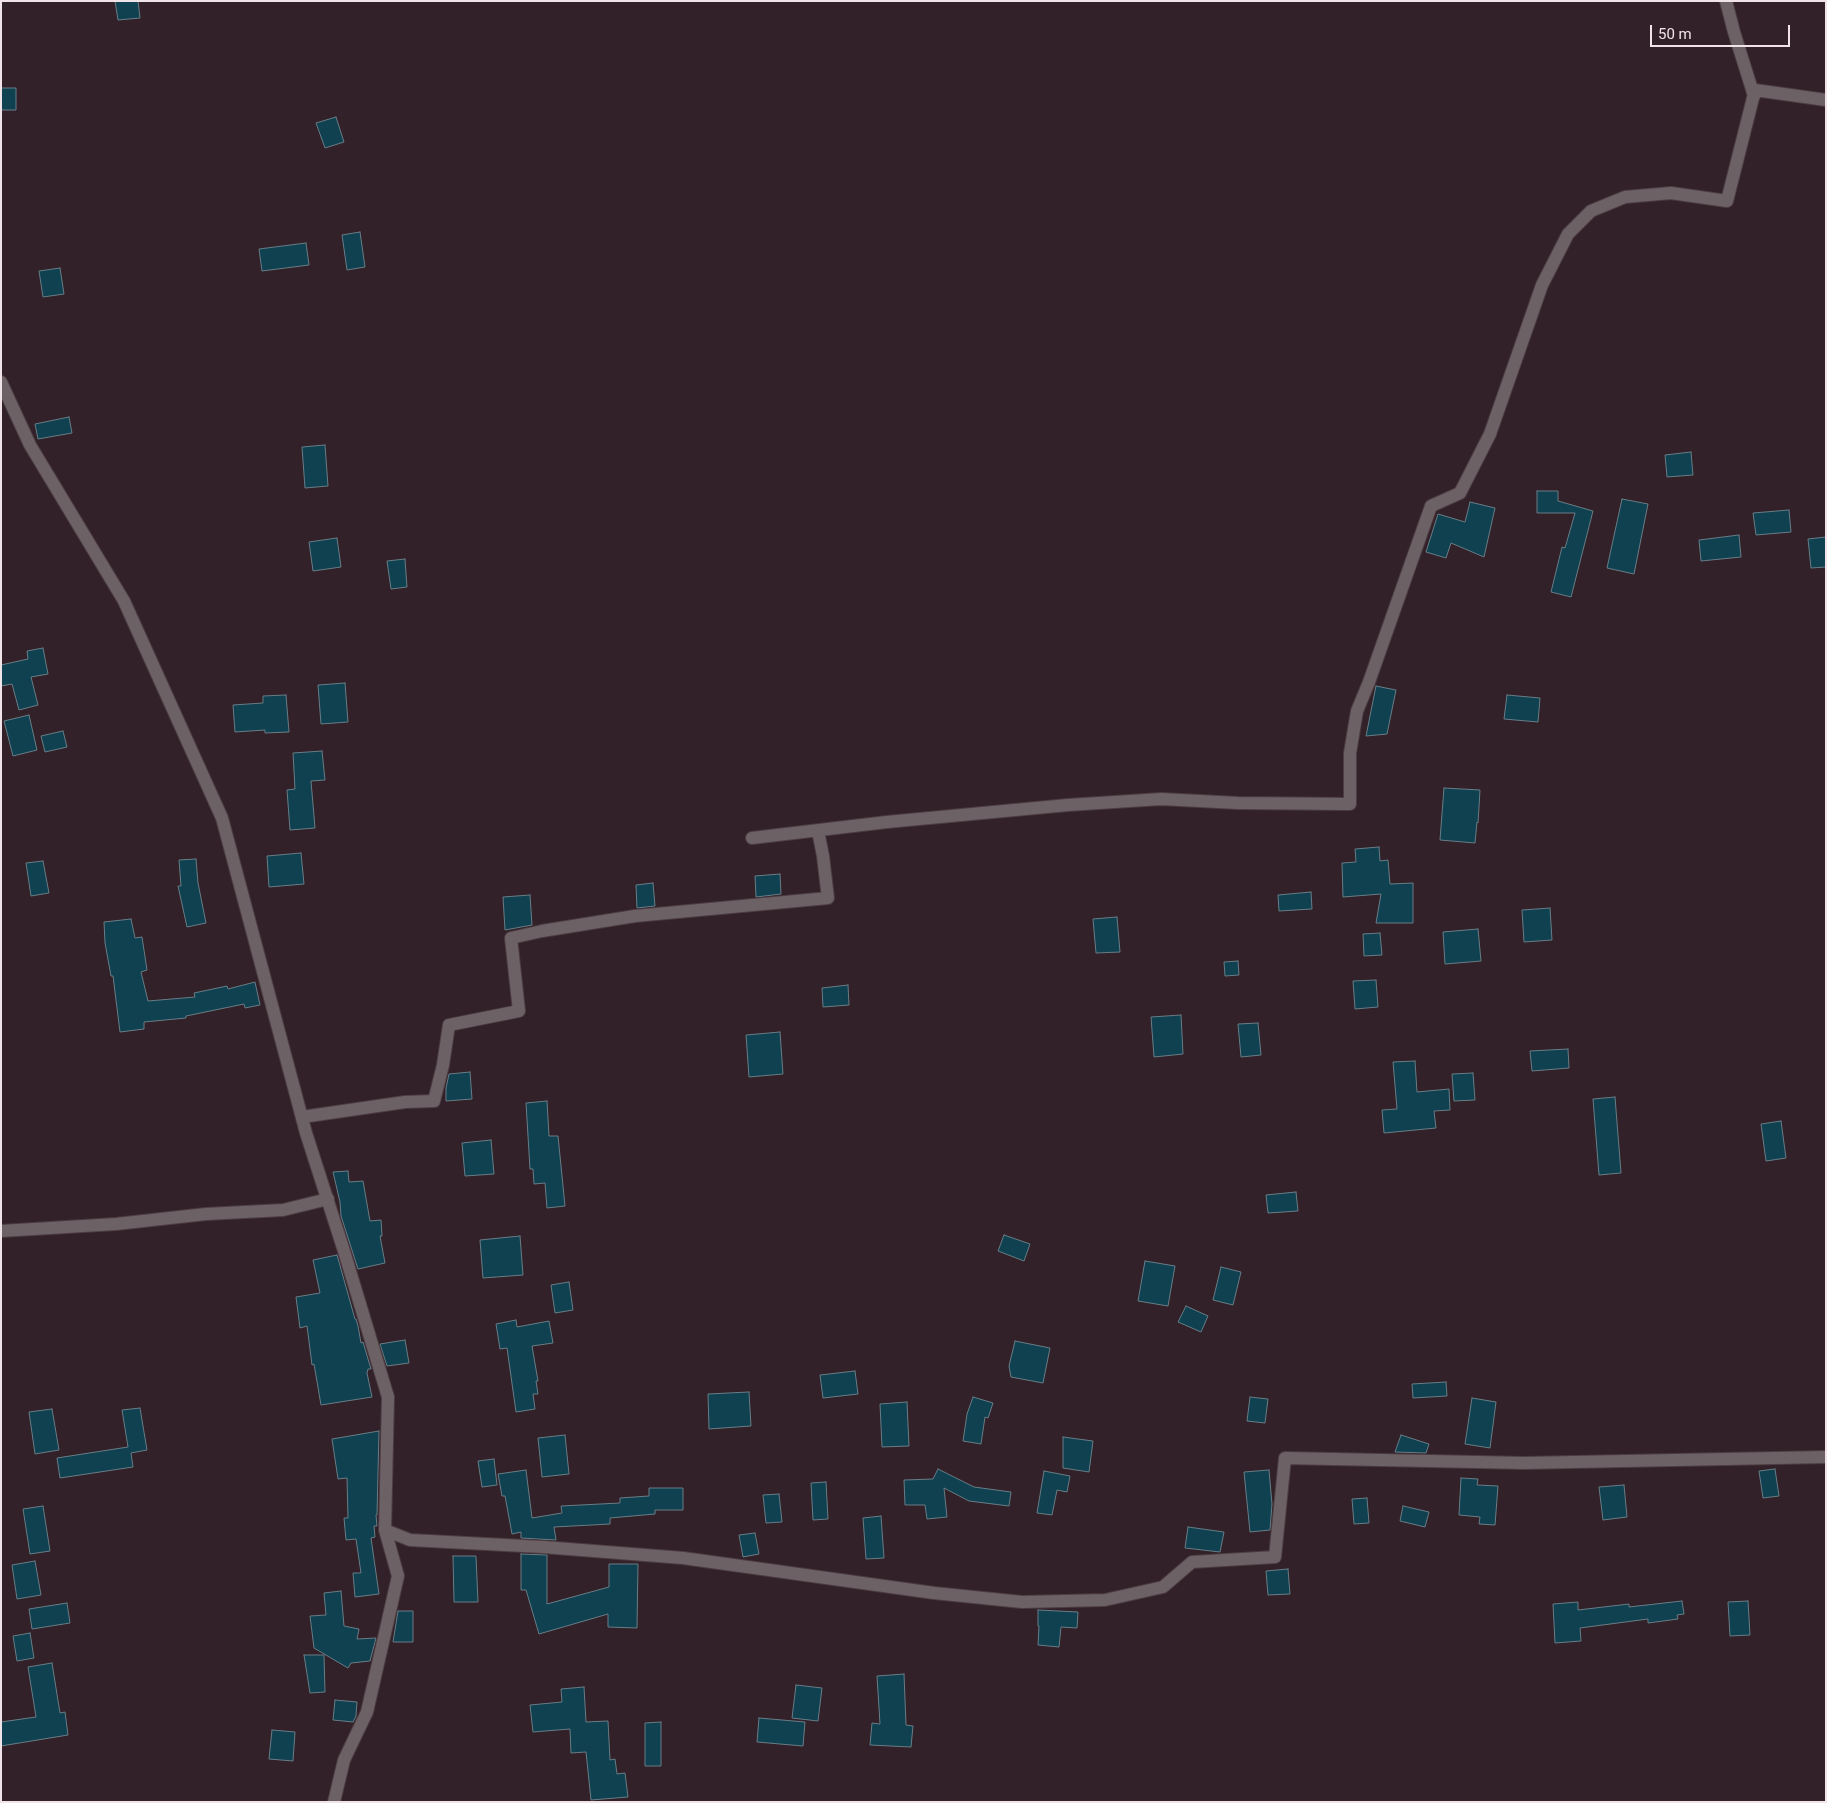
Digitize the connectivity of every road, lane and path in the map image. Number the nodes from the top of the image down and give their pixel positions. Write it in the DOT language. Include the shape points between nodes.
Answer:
graph roads {
  1 [pos="1726,1"];
  2 [pos="1754,96"];
  3 [pos="1826,100"];
  4 [pos="1,382"];
  5 [pos="818,830"];
  6 [pos="752,838"];
  7 [pos="302,1117"];
  8 [pos="328,1199"];
  9 [pos="1,1231"];
  10 [pos="1826,1457"];
  11 [pos="385,1530"];
  12 [pos="334,1802"];
  1 -- 2 [label="street"];
  2 -- 3 [label="street" via="1755,90"];
  2 -- 5 [label="street" via="1727,201 1671,193 1625,197 1591,211 1568,234 1542,285 1490,434 1460,493 1432,506 1357,711 1350,753 1350,804 1161,799"];
  4 -- 7 [label="street" via="30,446 124,601 222,818"];
  5 -- 6 [label="street"];
  5 -- 7 [label="street" via="828,898 635,916 511,938 519,1011 449,1025 434,1101"];
  7 -- 8 [label="street"];
  8 -- 9 [label="street" via="282,1210"];
  8 -- 11 [label="street" via="388,1397"];
  10 -- 11 [label="street" via="1524,1463 1285,1458 1275,1557 1192,1562 1162,1587 1105,1600 1022,1602 683,1558 410,1540"];
  11 -- 12 [label="street" via="398,1576 367,1712 344,1760"];
}
